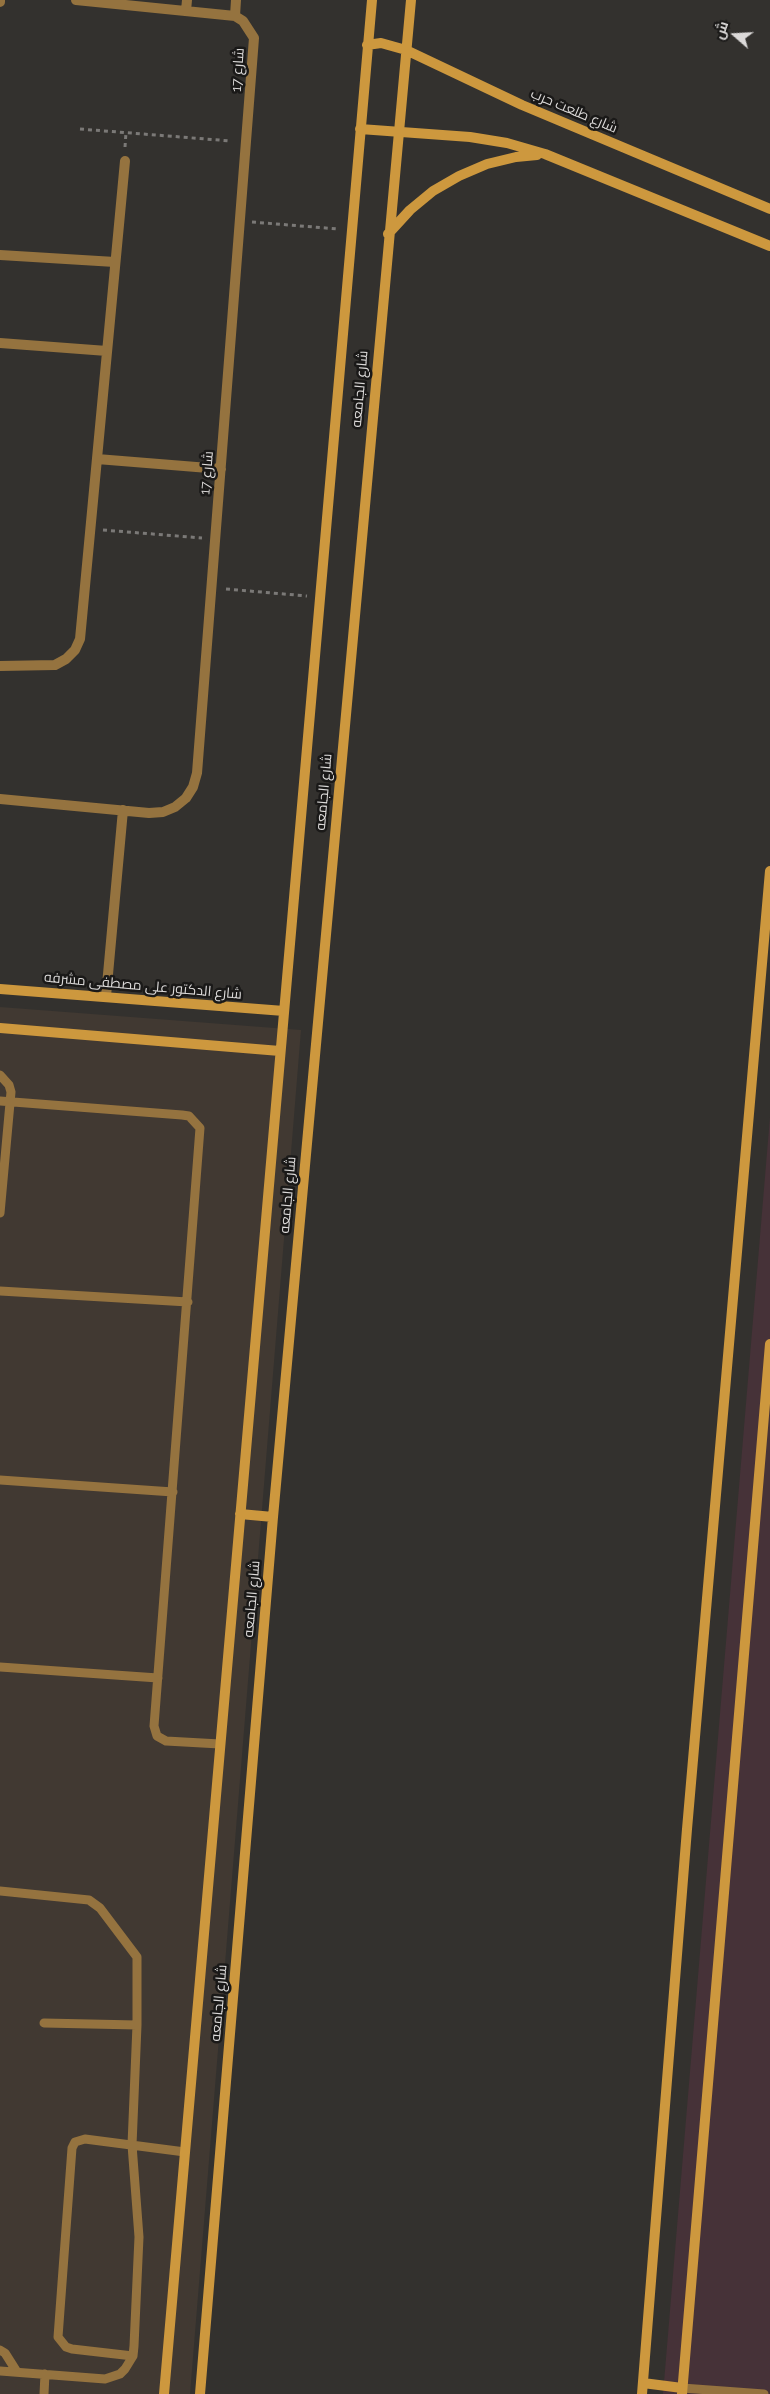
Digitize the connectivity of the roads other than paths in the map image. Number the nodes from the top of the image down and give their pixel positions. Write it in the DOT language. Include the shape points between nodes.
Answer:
graph roads {
  1 [pos="76,0"];
  2 [pos="236,0"];
  3 [pos="372,0"];
  4 [pos="410,0"];
  5 [pos="186,5"];
  6 [pos="235,16"];
  7 [pos="368,45"];
  8 [pos="406,50"];
  9 [pos="360,128"];
  10 [pos="400,131"];
  11 [pos="546,154"];
  12 [pos="124,161"];
  13 [pos="770,209"];
  14 [pos="388,234"];
  15 [pos="770,246"];
  16 [pos="0,255"];
  17 [pos="115,262"];
  18 [pos="0,343"];
  19 [pos="107,351"];
  20 [pos="97,459"];
  21 [pos="221,469"];
  22 [pos="0,666"];
  23 [pos="0,799"];
  24 [pos="124,810"];
  25 [pos="770,871"];
  26 [pos="769,887"];
  27 [pos="768,931"];
  28 [pos="0,989"];
  29 [pos="106,996"];
  30 [pos="284,1011"];
  31 [pos="0,1028"];
  32 [pos="280,1051"];
  33 [pos="0,1076"];
  34 [pos="0,1101"];
  35 [pos="10,1102"];
  36 [pos="0,1213"];
  37 [pos="0,1291"];
  38 [pos="188,1302"];
  39 [pos="770,1344"];
  40 [pos="0,1480"];
  41 [pos="172,1492"];
  42 [pos="240,1514"];
  43 [pos="273,1517"];
  44 [pos="0,1667"];
  45 [pos="158,1678"];
  46 [pos="220,1744"];
  47 [pos="0,1891"];
  48 [pos="44,2023"];
  49 [pos="138,2025"];
  50 [pos="132,2145"];
  51 [pos="185,2152"];
  52 [pos="0,2350"];
  53 [pos="133,2356"];
  54 [pos="0,2371"];
  55 [pos="17,2372"];
  56 [pos="45,2374"];
  57 [pos="643,2383"];
  58 [pos="682,2391"];
  59 [pos="44,2394"];
  60 [pos="164,2394"];
  61 [pos="200,2394"];
  62 [pos="642,2394"];
  63 [pos="764,2394"];
  1 -- 5 [label="street"];
  2 -- 6 [label="street"];
  3 -- 7 [label="main road, شارع الجامعه"];
  4 -- 8 [label="main road, شارع الجامعه"];
  5 -- 6 [label="street"];
  6 -- 21 [label="street, شارع 17" via="244,21 254,38"];
  7 -- 8 [label="main road, شارع طلعت حرب" via="381,43"];
  7 -- 9 [label="main road, شارع الجامعه"];
  8 -- 10 [label="main road, شارع الجامعه"];
  8 -- 13 [label="main road, شارع طلعت حرب" via="522,105"];
  9 -- 10 [label="main road"];
  9 -- 30 [label="main road, شارع الجامعه"];
  10 -- 11 [label="main road" via="470,137"];
  10 -- 14 [label="main road, شارع الجامعه"];
  11 -- 14 [label="main road" via="487,164 459,176 433,191"];
  11 -- 15 [label="main road"];
  12 -- 17 [label="street"];
  14 -- 43 [label="main road, شارع الجامعه"];
  16 -- 17 [label="street"];
  17 -- 19 [label="street"];
  18 -- 19 [label="street"];
  19 -- 20 [label="street"];
  20 -- 21 [label="street"];
  20 -- 22 [label="street" via="80,639 75,650 55,665"];
  21 -- 24 [label="street, شارع 17" via="197,774 186,798 175,807 163,812"];
  23 -- 24 [label="street, شارع 17"];
  24 -- 29 [label="street"];
  25 -- 26 [label="main road"];
  26 -- 27 [label="main road"];
  27 -- 57 [label="main road" via="687,1828"];
  28 -- 29 [label="main road, شارع الدكتور على مصطفى مشرفه"];
  29 -- 30 [label="main road, شارع الدكتور على مصطفى مشرفه"];
  30 -- 32 [label="main road, شارع الجامعه"];
  31 -- 32 [label="main road"];
  32 -- 42 [label="main road, شارع الجامعه"];
  33 -- 35 [label="lane" via="9,1085"];
  34 -- 35 [label="lane"];
  35 -- 36 [label="lane"];
  35 -- 38 [label="lane" via="182,1115 196,1121 201,1136"];
  37 -- 38 [label="lane"];
  38 -- 41 [label="lane"];
  39 -- 58 [label="main road"];
  40 -- 41 [label="lane"];
  41 -- 45 [label="lane"];
  42 -- 43 [label="main road"];
  42 -- 46 [label="main road, شارع الجامعه"];
  43 -- 61 [label="main road, شارع الجامعه"];
  44 -- 45 [label="lane"];
  45 -- 46 [label="lane" via="154,1726 157,1736 166,1741"];
  46 -- 51 [label="main road, شارع الجامعه"];
  47 -- 49 [label="lane" via="81,1898 100,1908 136,1957"];
  48 -- 49 [label="lane"];
  49 -- 50 [label="lane"];
  50 -- 51 [label="lane"];
  50 -- 53 [label="lane" via="139,2237"];
  50 -- 53 [label="lane" via="85,2139 75,2142 72,2148 57,2331 61,2343 72,2349"];
  51 -- 60 [label="main road, شارع الجامعه"];
  52 -- 55 [label="lane"];
  53 -- 56 [label="lane" via="126,2369 112,2377"];
  54 -- 55 [label="lane"];
  55 -- 56 [label="lane"];
  56 -- 59 [label="lane"];
  57 -- 58 [label="main road"];
  57 -- 62 [label="main road"];
  58 -- 63 [label="lane"];
}
